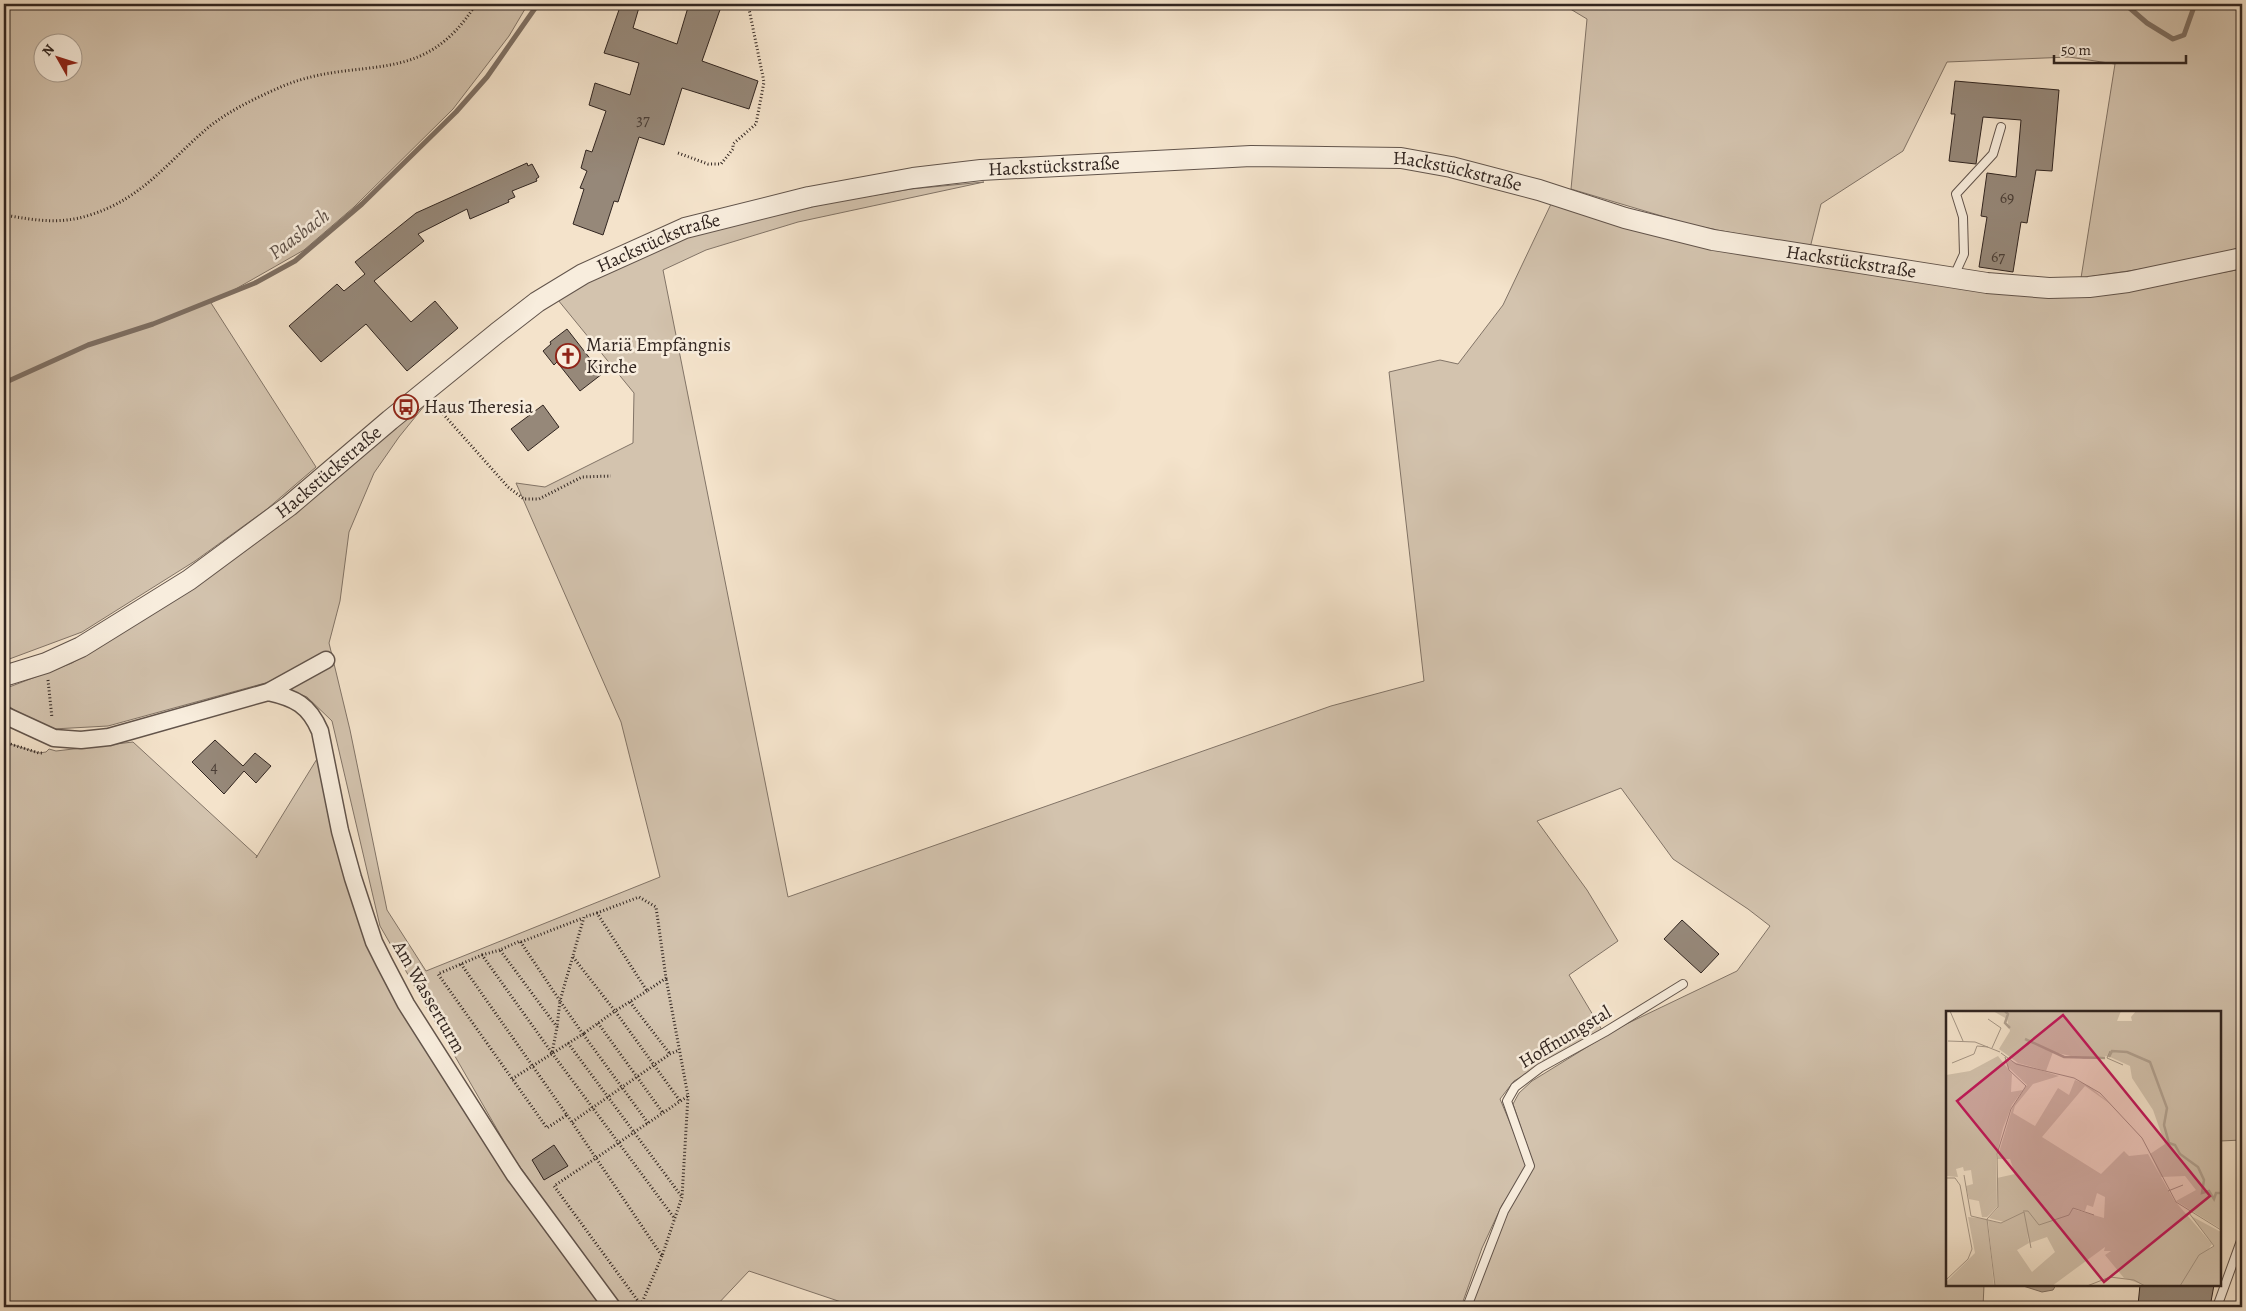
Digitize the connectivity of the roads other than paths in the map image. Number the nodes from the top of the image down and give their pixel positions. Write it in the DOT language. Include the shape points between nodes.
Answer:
graph roads {
  1 [pos="2001,127"];
  2 [pos="2239,259"];
  3 [pos="1953,278"];
  4 [pos="326,660"];
  5 [pos="4,676"];
  6 [pos="268,692"];
  7 [pos="4,714"];
  8 [pos="1683,984"];
  9 [pos="2242,1238"];
  10 [pos="612,1307"];
  11 [pos="1466,1307"];
  12 [pos="2217,1307"];
  1 -- 3 [label="lane" via="1993,154 1956,194 1963,217 1964,254"];
  2 -- 3 [label="street, Hackstückstraße" via="2089,287 2016,286"];
  3 -- 5 [label="street, Hackstückstraße" via="1713,240 1625,218 1539,190 1451,167 1401,158 1252,156 981,170 913,178 809,197 685,228 583,274 537,302 289,506 189,580 81,647 46,663"];
  4 -- 6 [label="street"];
  6 -- 7 [label="street" via="110,737 81,740 54,738"];
  6 -- 10 [label="street, Am Wasserturm" via="293,700 314,717 320,731 353,878 374,942 406,1004 514,1174"];
  8 -- 11 [label="lane, Hoffnungstal" via="1540,1068 1515,1087 1507,1101 1530,1166 1504,1211"];
  9 -- 12 [label="lane"];
}
